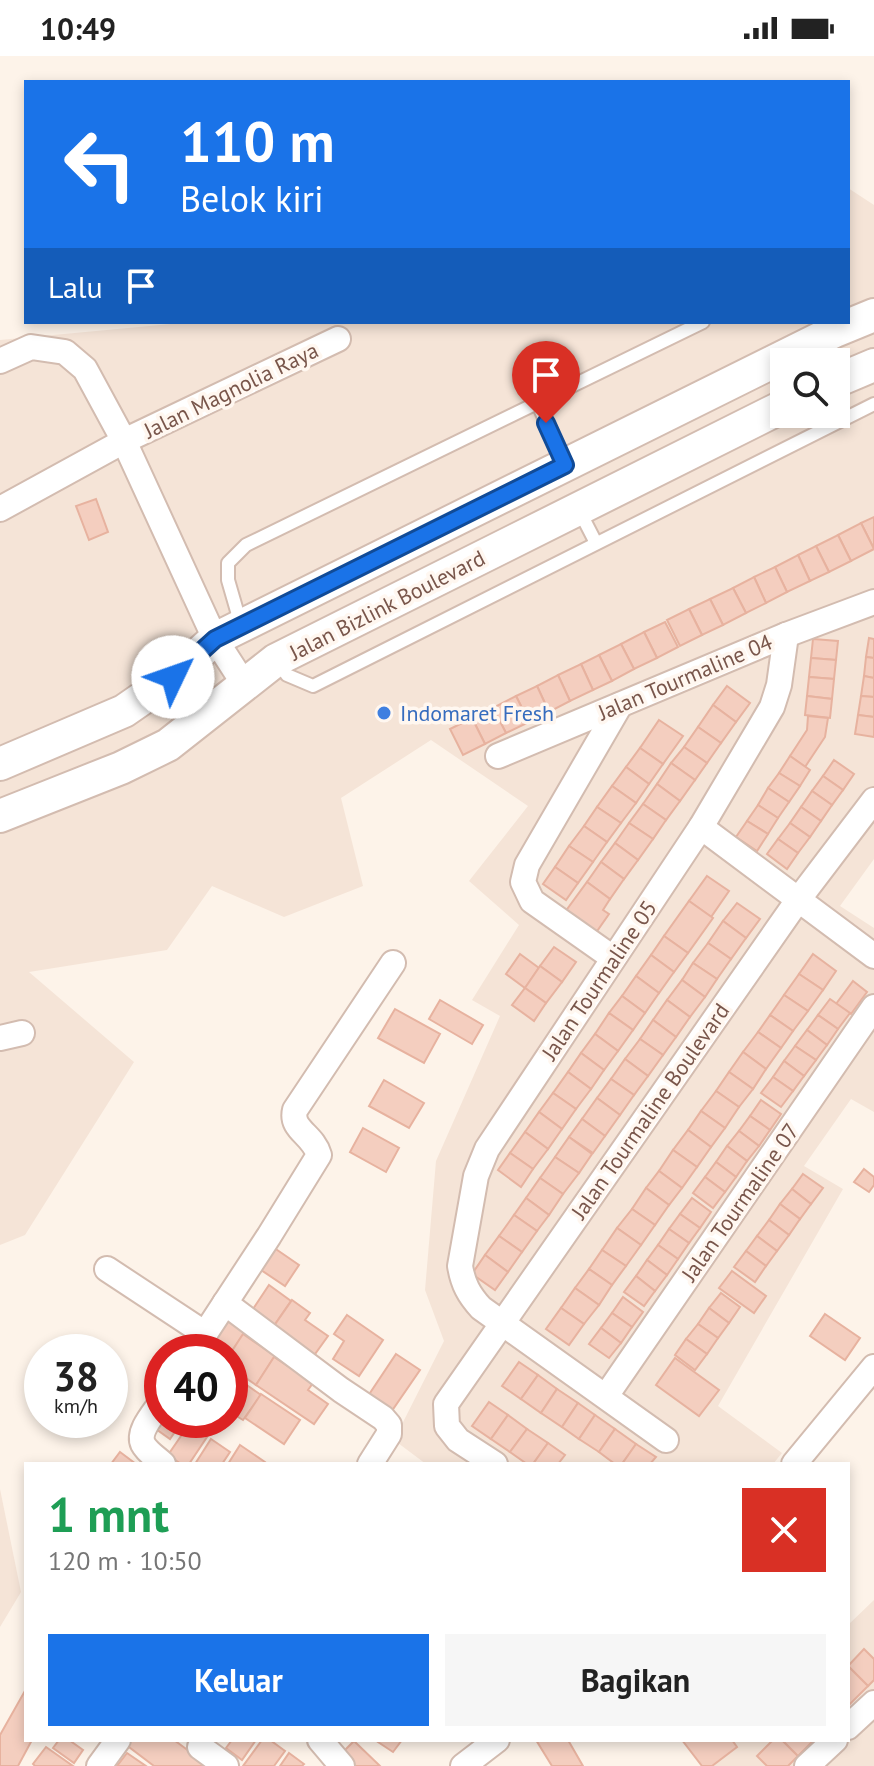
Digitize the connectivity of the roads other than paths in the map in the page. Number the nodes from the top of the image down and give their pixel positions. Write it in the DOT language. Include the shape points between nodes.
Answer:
graph roads {
  1 [pos="699,324"];
  2 [pos="849,324"];
  3 [pos="338,339"];
  4 [pos="0,361"];
  5 [pos="874,365"];
  6 [pos="850,375"];
  7 [pos="537,402"];
  8 [pos="874,404"];
  9 [pos="770,413"];
  10 [pos="124,441"];
  11 [pos="565,465"];
  12 [pos="0,509"];
  13 [pos="578,509"];
  14 [pos="596,543"];
  15 [pos="874,602"];
  16 [pos="228,633"];
  17 [pos="786,635"];
  18 [pos="276,660"];
  19 [pos="244,684"];
  20 [pos="620,705"];
  21 [pos="498,756"];
  22 [pos="0,764"];
  23 [pos="874,800"];
  24 [pos="0,816"];
  25 [pos="701,827"];
  26 [pos="798,900"];
  27 [pos="874,956"];
  28 [pos="613,958"];
  29 [pos="393,963"];
  30 [pos="874,1007"];
  31 [pos="107,1269"];
  32 [pos="225,1303"];
  33 [pos="502,1322"];
  34 [pos="187,1334"];
  35 [pos="204,1334"];
  36 [pos="874,1367"];
  37 [pos="606,1396"];
  38 [pos="144,1430"];
  39 [pos="666,1440"];
  40 [pos="161,1462"];
  41 [pos="371,1462"];
  42 [pos="492,1462"];
  43 [pos="796,1462"];
  44 [pos="874,1703"];
  45 [pos="850,1725"];
  46 [pos="117,1742"];
  47 [pos="322,1742"];
  48 [pos="494,1742"];
  49 [pos="833,1742"];
  50 [pos="200,1747"];
  51 [pos="99,1766"];
  52 [pos="226,1766"];
  53 [pos="342,1766"];
  54 [pos="463,1766"];
  55 [pos="807,1766"];
  1 -- 7 [label="lane"];
  2 -- 11 [label="street, Jalan Bizlink Boulevard"];
  3 -- 10 [label="street, Jalan Magnolia Raya"];
  4 -- 10 [label="street" via="31,347 65,352 85,369"];
  5 -- 6 [label="street"];
  7 -- 11 [label="lane"];
  7 -- 16 [label="lane" via="246,545 228,563"];
  8 -- 14 [label="lane"];
  9 -- 13 [label="street, Jalan Bizlink Boulevard"];
  10 -- 12 [label="street, Jalan Magnolia Raya"];
  10 -- 16 [label="street"];
  11 -- 16 [label="street, Jalan Bizlink Boulevard"];
  13 -- 14 [label="lane"];
  13 -- 18 [label="street, Jalan Bizlink Boulevard"];
  14 -- 18 [label="lane" via="313,686 287,675"];
  15 -- 17 [label="street, Jalan Tourmaline 04"];
  16 -- 19 [label="street"];
  16 -- 22 [label="street, Jalan Bizlink Boulevard" via="124,711"];
  17 -- 20 [label="street, Jalan Tourmaline 04"];
  17 -- 25 [label="street, Jalan Tourmaline 05" via="772,707"];
  18 -- 19 [label="street, Jalan Bizlink Boulevard"];
  19 -- 24 [label="street, Jalan Bizlink Boulevard" via="168,745"];
  20 -- 21 [label="street, Jalan Tourmaline 04"];
  20 -- 28 [label="street" via="527,865 523,882 532,901"];
  23 -- 26 [label="street, Jalan Tourmaline Boulevard"];
  25 -- 26 [label="street"];
  25 -- 28 [label="street, Jalan Tourmaline 05"];
  26 -- 27 [label="street"];
  26 -- 33 [label="street, Jalan Tourmaline Boulevard"];
  28 -- 33 [label="street, Jalan Tourmaline 05" via="487,1149 476,1176 462,1279 469,1295"];
  29 -- 32 [label="street" via="295,1110 295,1124 319,1155"];
  30 -- 37 [label="street, Jalan Tourmaline 07"];
  31 -- 34 [label="street"];
  32 -- 35 [label="street"];
  32 -- 41 [label="street" via="383,1418 389,1434"];
  33 -- 37 [label="street"];
  33 -- 42 [label="street, Jalan Tourmaline Boulevard" via="446,1404 447,1426 458,1440"];
  36 -- 43 [label="street"];
  37 -- 39 [label="street"];
  38 -- 40 [label="street" via="145,1447"];
  44 -- 45 [label="street"];
  46 -- 51 [label="street"];
  47 -- 53 [label="street"];
  48 -- 54 [label="street"];
  49 -- 55 [label="street"];
  50 -- 52 [label="street"];
}
